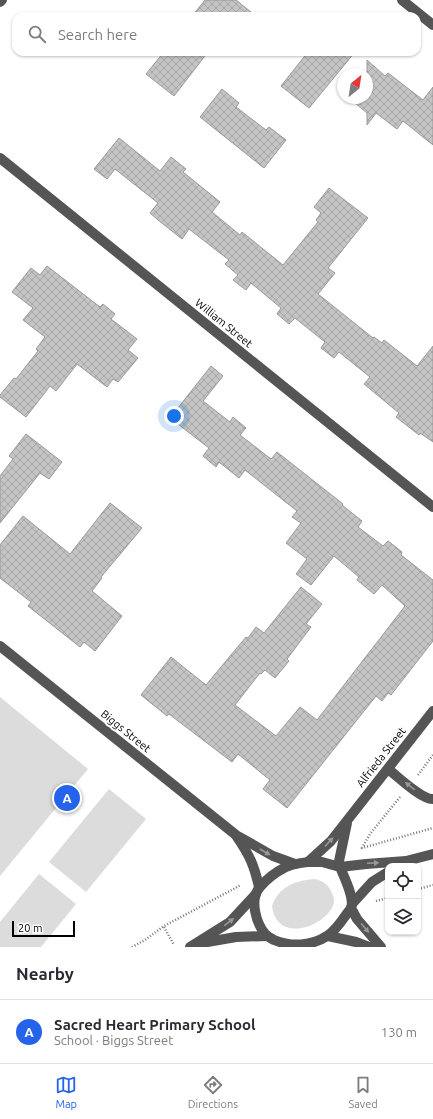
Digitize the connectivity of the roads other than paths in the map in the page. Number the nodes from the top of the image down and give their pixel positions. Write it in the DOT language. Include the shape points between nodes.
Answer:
graph roads {
  1 [pos="402,0"];
  2 [pos="417,12"];
  3 [pos="421,15"];
  4 [pos="433,25"];
  5 [pos="0,158"];
  6 [pos="433,507"];
  7 [pos="0,646"];
  8 [pos="433,711"];
  9 [pos="388,769"];
  10 [pos="433,800"];
  11 [pos="348,819"];
  12 [pos="236,836"];
  13 [pos="433,854"];
  14 [pos="308,862"];
  15 [pos="405,863"];
  16 [pos="295,864"];
  17 [pos="385,864"];
  18 [pos="339,866"];
  19 [pos="385,874"];
  20 [pos="258,890"];
  21 [pos="351,906"];
  22 [pos="267,936"];
  23 [pos="321,941"];
  24 [pos="279,944"];
  25 [pos="193,946"];
  26 [pos="369,947"];
  27 [pos="382,947"];
  1 -- 2 [label="street"];
  3 -- 4 [label="street"];
  5 -- 6 [label="street, William Street"];
  7 -- 12 [label="street, Biggs Street"];
  8 -- 9 [label="street, Alfrieda Street"];
  10 -- 9 [label="street, one-way" via="428,800"];
  9 -- 11 [label="street, Alfrieda Street"];
  14 -- 11 [label="street, Alfrieda Street, one-way" via="331,841"];
  11 -- 18 [label="street, Alfrieda Street"];
  12 -- 16 [label="street, Biggs Street, one-way" via="273,856"];
  12 -- 20 [label="street, Biggs Street" via="255,868"];
  13 -- 15 [label="street"];
  14 -- 16 [label="street"];
  14 -- 18 [label="street"];
  16 -- 20 [label="street" via="275,873"];
  18 -- 17 [label="street, one-way"];
  18 -- 21 [label="street" via="350,893"];
  19 -- 21 [label="street" via="372,882"];
  20 -- 22 [label="street" via="256,918"];
  25 -- 20 [label="street, one-way" via="230,922"];
  21 -- 23 [label="street" via="335,929"];
  21 -- 27 [label="street, one-way" via="357,919"];
  22 -- 24 [label="street"];
  22 -- 25 [label="street" via="236,937"];
  23 -- 24 [label="street" via="300,945"];
  23 -- 26 [label="street" via="356,942"];
}
